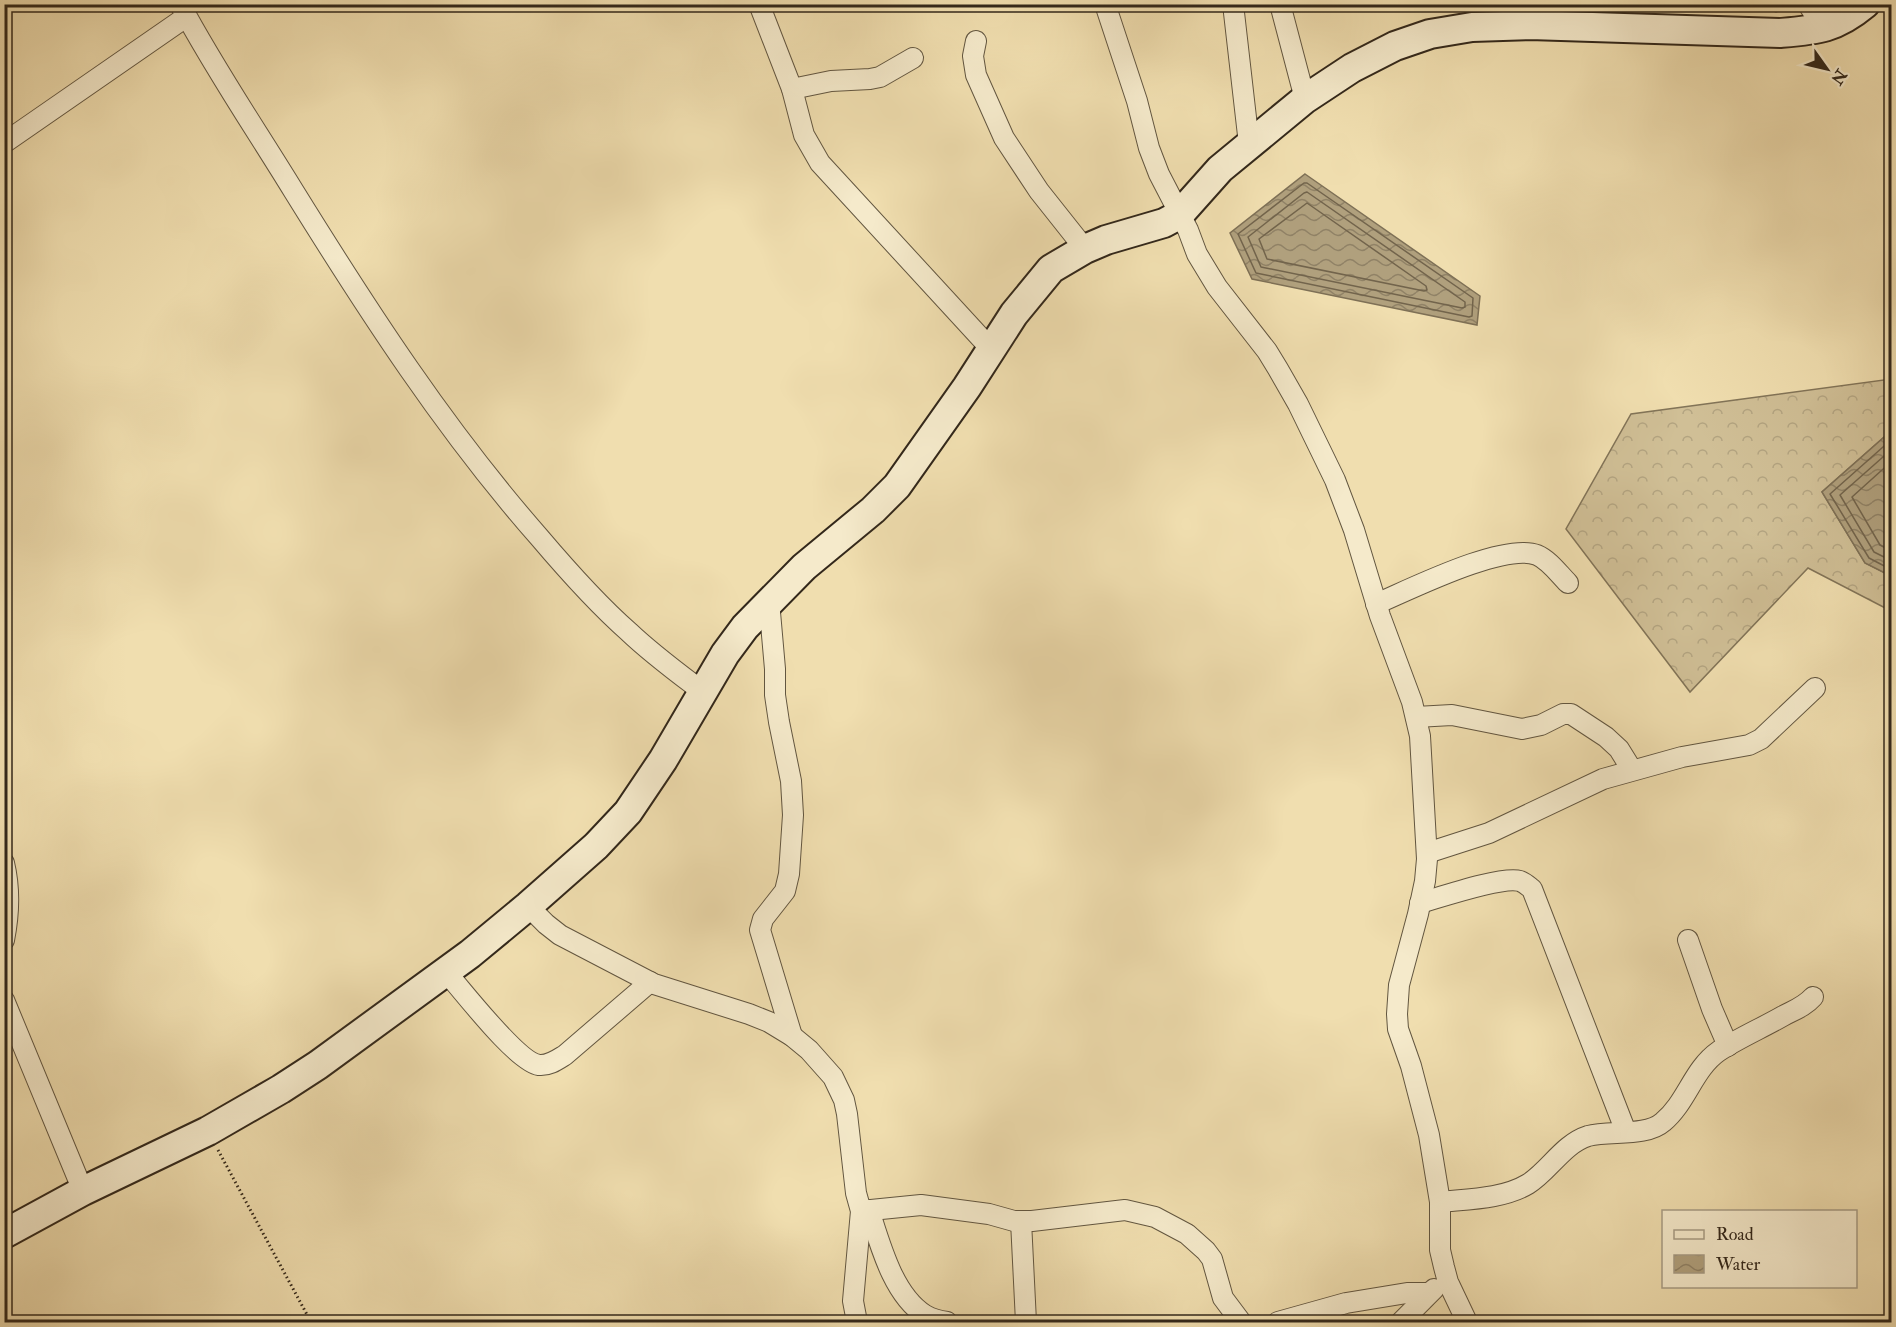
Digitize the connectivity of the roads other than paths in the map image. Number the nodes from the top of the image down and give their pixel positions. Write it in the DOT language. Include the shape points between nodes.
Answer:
graph roads {
  1 [pos="759,4"];
  2 [pos="1105,4"];
  3 [pos="1233,4"];
  4 [pos="1280,4"];
  5 [pos="1864,4"];
  6 [pos="183,10"];
  7 [pos="1813,14"];
  8 [pos="976,41"];
  9 [pos="912,58"];
  10 [pos="792,89"];
  11 [pos="1305,99"];
  12 [pos="4,143"];
  13 [pos="1249,144"];
  14 [pos="1179,215"];
  15 [pos="1085,249"];
  16 [pos="991,349"];
  17 [pos="1568,583"];
  18 [pos="769,601"];
  19 [pos="1376,604"];
  20 [pos="1815,688"];
  21 [pos="703,692"];
  22 [pos="1416,717"];
  23 [pos="1632,770"];
  24 [pos="1427,854"];
  25 [pos="4,863"];
  26 [pos="1420,903"];
  27 [pos="528,906"];
  28 [pos="4,940"];
  29 [pos="1688,940"];
  30 [pos="446,972"];
  31 [pos="650,982"];
  32 [pos="1813,997"];
  33 [pos="4,1000"];
  34 [pos="792,1036"];
  35 [pos="1728,1046"];
  36 [pos="1626,1132"];
  37 [pos="83,1191"];
  38 [pos="1440,1202"];
  39 [pos="865,1210"];
  40 [pos="1021,1221"];
  41 [pos="4,1234"];
  42 [pos="1447,1277"];
  43 [pos="1429,1293"];
  44 [pos="854,1322"];
  45 [pos="947,1323"];
  46 [pos="1026,1323"];
  47 [pos="1241,1323"];
  48 [pos="1278,1323"];
  49 [pos="1401,1323"];
  50 [pos="1467,1323"];
  1 -- 10 [label="street"];
  2 -- 14 [label="street" via="1149,148"];
  3 -- 13 [label="street"];
  4 -- 11 [label="street"];
  5 -- 7 [label="street" via="1837,24"];
  6 -- 12 [label="street"];
  6 -- 21 [label="street" via="389,341 456,434 508,502 576,580 628,632"];
  7 -- 11 [label="street" via="1780,33 1530,25 1472,27 1430,34 1352,68"];
  8 -- 15 [label="street" via="976,75 1004,138"];
  9 -- 10 [label="street" via="880,77"];
  10 -- 16 [label="street" via="804,135 820,163"];
  11 -- 13 [label="street"];
  13 -- 14 [label="street"];
  14 -- 15 [label="street"];
  14 -- 19 [label="street" via="1209,276 1267,351 1298,404 1335,480"];
  15 -- 16 [label="street" via="1051,269"];
  16 -- 18 [label="street" via="897,486"];
  17 -- 19 [label="street" via="1537,555 1514,554 1480,561"];
  18 -- 21 [label="street" via="725,654"];
  18 -- 34 [label="street" via="779,722 791,781 793,815 785,891 763,918 760,930"];
  19 -- 22 [label="street"];
  20 -- 23 [label="street" via="1761,739 1749,745"];
  21 -- 27 [label="street" via="627,812 596,846"];
  22 -- 23 [label="street" via="1452,715 1522,729 1571,714 1606,737"];
  22 -- 24 [label="street"];
  23 -- 24 [label="street" via="1602,778 1490,833"];
  24 -- 26 [label="street"];
  25 -- 28 [label="street" via="9,895"];
  26 -- 36 [label="street" via="1512,881 1532,889"];
  26 -- 38 [label="street" via="1399,985 1398,1029 1426,1119"];
  27 -- 30 [label="street"];
  27 -- 31 [label="street" via="560,935"];
  29 -- 35 [label="street"];
  30 -- 31 [label="street" via="517,1053 538,1065 550,1064 565,1055"];
  30 -- 37 [label="street" via="318,1065 248,1110"];
  31 -- 34 [label="street" via="749,1014"];
  32 -- 35 [label="street" via="1800,1009"];
  33 -- 37 [label="street"];
  34 -- 39 [label="street" via="833,1077 844,1100 856,1193"];
  35 -- 36 [label="street" via="1702,1066 1661,1124"];
  36 -- 38 [label="street" via="1585,1137 1528,1184 1513,1191"];
  37 -- 41 [label="street"];
  38 -- 42 [label="street" via="1440,1250"];
  39 -- 40 [label="street" via="921,1205"];
  39 -- 44 [label="street" via="853,1301"];
  39 -- 45 [label="street" via="887,1264 903,1291 927,1317"];
  40 -- 46 [label="street"];
  40 -- 47 [label="street" via="1125,1210 1155,1216 1187,1234 1206,1251 1212,1259 1222,1298"];
  42 -- 43 [label="street"];
  42 -- 50 [label="street"];
  43 -- 48 [label="street" via="1346,1303"];
  43 -- 49 [label="street"];
}
